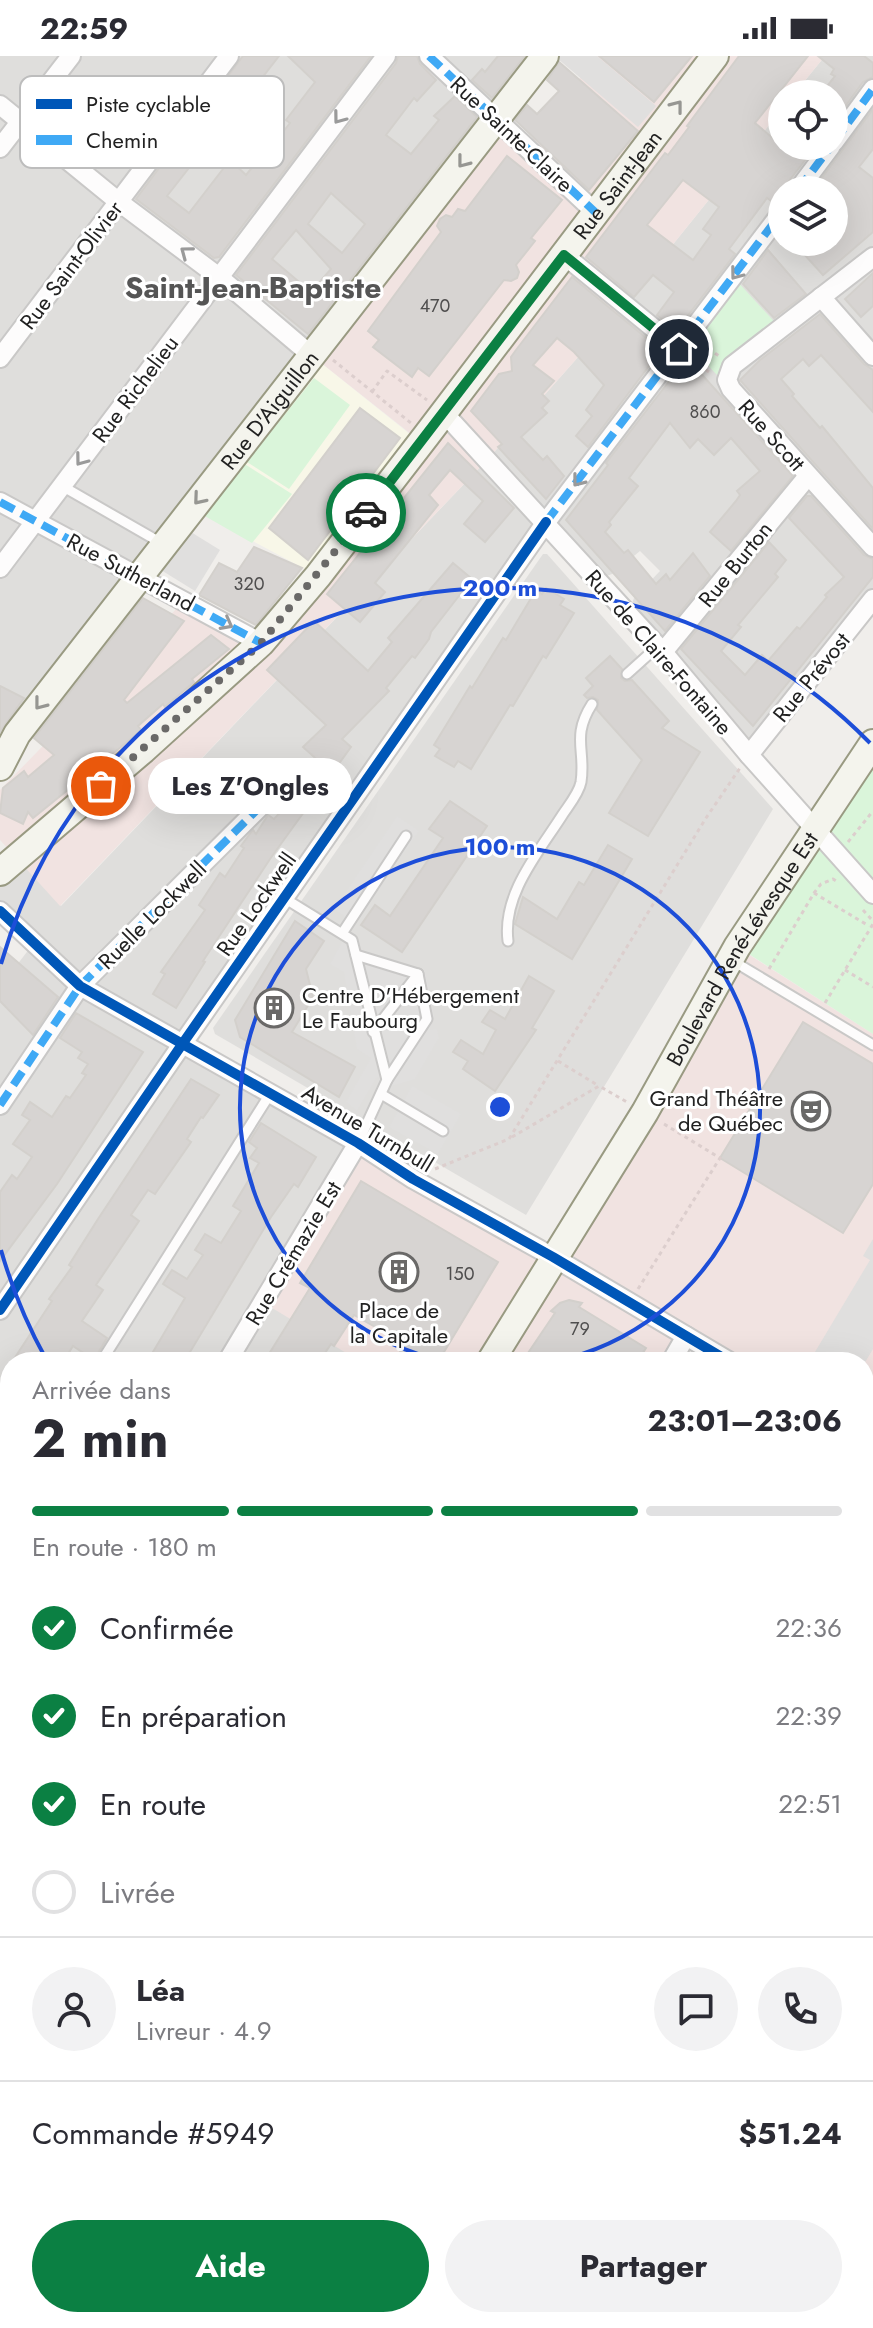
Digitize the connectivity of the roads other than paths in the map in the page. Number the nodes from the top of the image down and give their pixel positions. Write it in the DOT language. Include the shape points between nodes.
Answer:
graph roads {
  1 [pos="71,56"];
  2 [pos="229,56"];
  3 [pos="386,56"];
  4 [pos="429,56"];
  5 [pos="545,56"];
  6 [pos="715,56"];
  7 [pos="56,76"];
  8 [pos="214,76"];
  9 [pos="873,89"];
  10 [pos="0,105"];
  11 [pos="20,120"];
  12 [pos="497,120"];
  13 [pos="20,122"];
  14 [pos="848,123"];
  15 [pos="0,148"];
  16 [pos="78,168"];
  17 [pos="145,168"];
  18 [pos="119,202"];
  19 [pos="595,212"];
  20 [pos="768,231"];
  21 [pos="564,255"];
  22 [pos="873,257"];
  23 [pos="219,277"];
  24 [pos="821,297"];
  25 [pos="684,342"];
  26 [pos="311,355"];
  27 [pos="873,356"];
  28 [pos="0,358"];
  29 [pos="438,409"];
  30 [pos="808,476"];
  31 [pos="61,486"];
  32 [pos="0,502"];
  33 [pos="35,521"];
  34 [pos="546,522"];
  35 [pos="163,544"];
  36 [pos="873,547"];
  37 [pos="0,568"];
  38 [pos="138,577"];
  39 [pos="873,599"];
  40 [pos="261,643"];
  41 [pos="660,649"];
  42 [pos="627,674"];
  43 [pos="592,704"];
  44 [pos="873,743"];
  45 [pos="749,755"];
  46 [pos="0,767"];
  47 [pos="291,776"];
  48 [pos="814,829"];
  49 [pos="406,836"];
  50 [pos="0,872"];
  51 [pos="284,898"];
  52 [pos="865,898"];
  53 [pos="0,911"];
  54 [pos="343,932"];
  55 [pos="508,941"];
  56 [pos="356,955"];
  57 [pos="730,959"];
  58 [pos="418,974"];
  59 [pos="80,986"];
  60 [pos="373,1032"];
  61 [pos="183,1043"];
  62 [pos="873,1045"];
  63 [pos="387,1080"];
  64 [pos="270,1094"];
  65 [pos="381,1094"];
  66 [pos="0,1105"];
  67 [pos="443,1131"];
  68 [pos="358,1143"];
  69 [pos="553,1257"];
  70 [pos="0,1310"];
  71 [pos="686,1336"];
  72 [pos="107,1352"];
  73 [pos="233,1352"];
  74 [pos="496,1352"];
  75 [pos="677,1352"];
  76 [pos="713,1352"];
  1 -- 7 [label="street"];
  2 -- 8 [label="street, Rue Saint-Olivier"];
  3 -- 23 [label="street, Rue Richelieu, one-way"];
  4 -- 12 [label="street, Rue Sainte-Claire"];
  5 -- 12 [label="main road, Rue D'Aiguillon"];
  19 -- 6 [label="main road, Rue Saint-Jean, one-way"];
  9 -- 14 [label="street"];
  10 -- 11 [label="street"];
  12 -- 19 [label="street, Rue Sainte-Claire"];
  12 -- 26 [label="main road, Rue D'Aiguillon, one-way"];
  13 -- 15 [label="street"];
  16 -- 18 [label="street"];
  17 -- 18 [label="street, Rue Saint-Olivier"];
  23 -- 18 [label="street, one-way"];
  18 -- 28 [label="street, Rue Saint-Olivier"];
  19 -- 21 [label="main road, Rue Saint-Jean"];
  20 -- 25 [label="street, Rue Lockwell, one-way"];
  21 -- 25 [label="street"];
  21 -- 29 [label="main road, Rue Saint-Jean"];
  22 -- 24 [label="street"];
  23 -- 26 [label="street"];
  23 -- 31 [label="street, Rue Richelieu, one-way"];
  24 -- 27 [label="street"];
  24 -- 30 [label="street, Rue Scott" via="732,366 727,380"];
  25 -- 34 [label="street, Rue Lockwell, one-way"];
  26 -- 35 [label="main road, Rue D'Aiguillon, one-way"];
  29 -- 34 [label="street, Rue de Claire-Fontaine"];
  29 -- 40 [label="main road, Rue Saint-Jean" via="318,576"];
  30 -- 36 [label="street, Rue Scott"];
  30 -- 41 [label="street, Rue Burton"];
  31 -- 33 [label="street, Rue Richelieu"];
  31 -- 35 [label="lane"];
  32 -- 33 [label="street, Rue Sutherland"];
  33 -- 37 [label="street, Rue Richelieu"];
  33 -- 38 [label="street, Rue Sutherland"];
  34 -- 41 [label="street, Rue de Claire-Fontaine"];
  34 -- 51 [label="street, Rue Lockwell"];
  35 -- 38 [label="main road, Rue D'Aiguillon"];
  38 -- 40 [label="street, Rue Sutherland, one-way"];
  38 -- 46 [label="main road, Rue D'Aiguillon, one-way" via="17,734"];
  39 -- 45 [label="street, Rue Prévost"];
  40 -- 50 [label="main road, Rue Saint-Jean"];
  41 -- 42 [label="lane"];
  41 -- 45 [label="street, Rue de Claire-Fontaine"];
  43 -- 55 [label="lane" via="582,720 581,783 517,888 506,924"];
  44 -- 48 [label="main road, Boulevard René-Lévesque Est"];
  45 -- 48 [label="street, Rue de Claire-Fontaine"];
  47 -- 59 [label="street, Ruelle Lockwell"];
  48 -- 52 [label="street, Rue de Claire-Fontaine"];
  48 -- 57 [label="main road, Boulevard René-Lévesque Est"];
  49 -- 54 [label="lane"];
  51 -- 54 [label="lane"];
  51 -- 61 [label="street, Rue Lockwell"];
  53 -- 59 [label="street, Avenue Turnbull"];
  54 -- 56 [label="lane"];
  56 -- 58 [label="lane"];
  56 -- 60 [label="lane"];
  57 -- 62 [label="lane"];
  57 -- 69 [label="main road, Boulevard René-Lévesque Est" via="645,1112"];
  58 -- 60 [label="lane"];
  58 -- 63 [label="lane" via="427,1019"];
  59 -- 61 [label="street, Avenue Turnbull"];
  59 -- 66 [label="street, Ruelle Lockwell"];
  60 -- 63 [label="lane"];
  61 -- 64 [label="street, Avenue Turnbull"];
  61 -- 70 [label="street, Rue Lockwell"];
  63 -- 65 [label="lane"];
  64 -- 68 [label="street, Avenue Turnbull"];
  64 -- 72 [label="lane"];
  65 -- 67 [label="lane"];
  65 -- 68 [label="lane"];
  68 -- 69 [label="street, Avenue Turnbull"];
  68 -- 73 [label="street, Rue Crémazie Est"];
  69 -- 71 [label="street, Avenue Turnbull"];
  69 -- 74 [label="main road, Boulevard René-Lévesque Est"];
  71 -- 75 [label="street"];
  71 -- 76 [label="street, Avenue Turnbull"];
}
